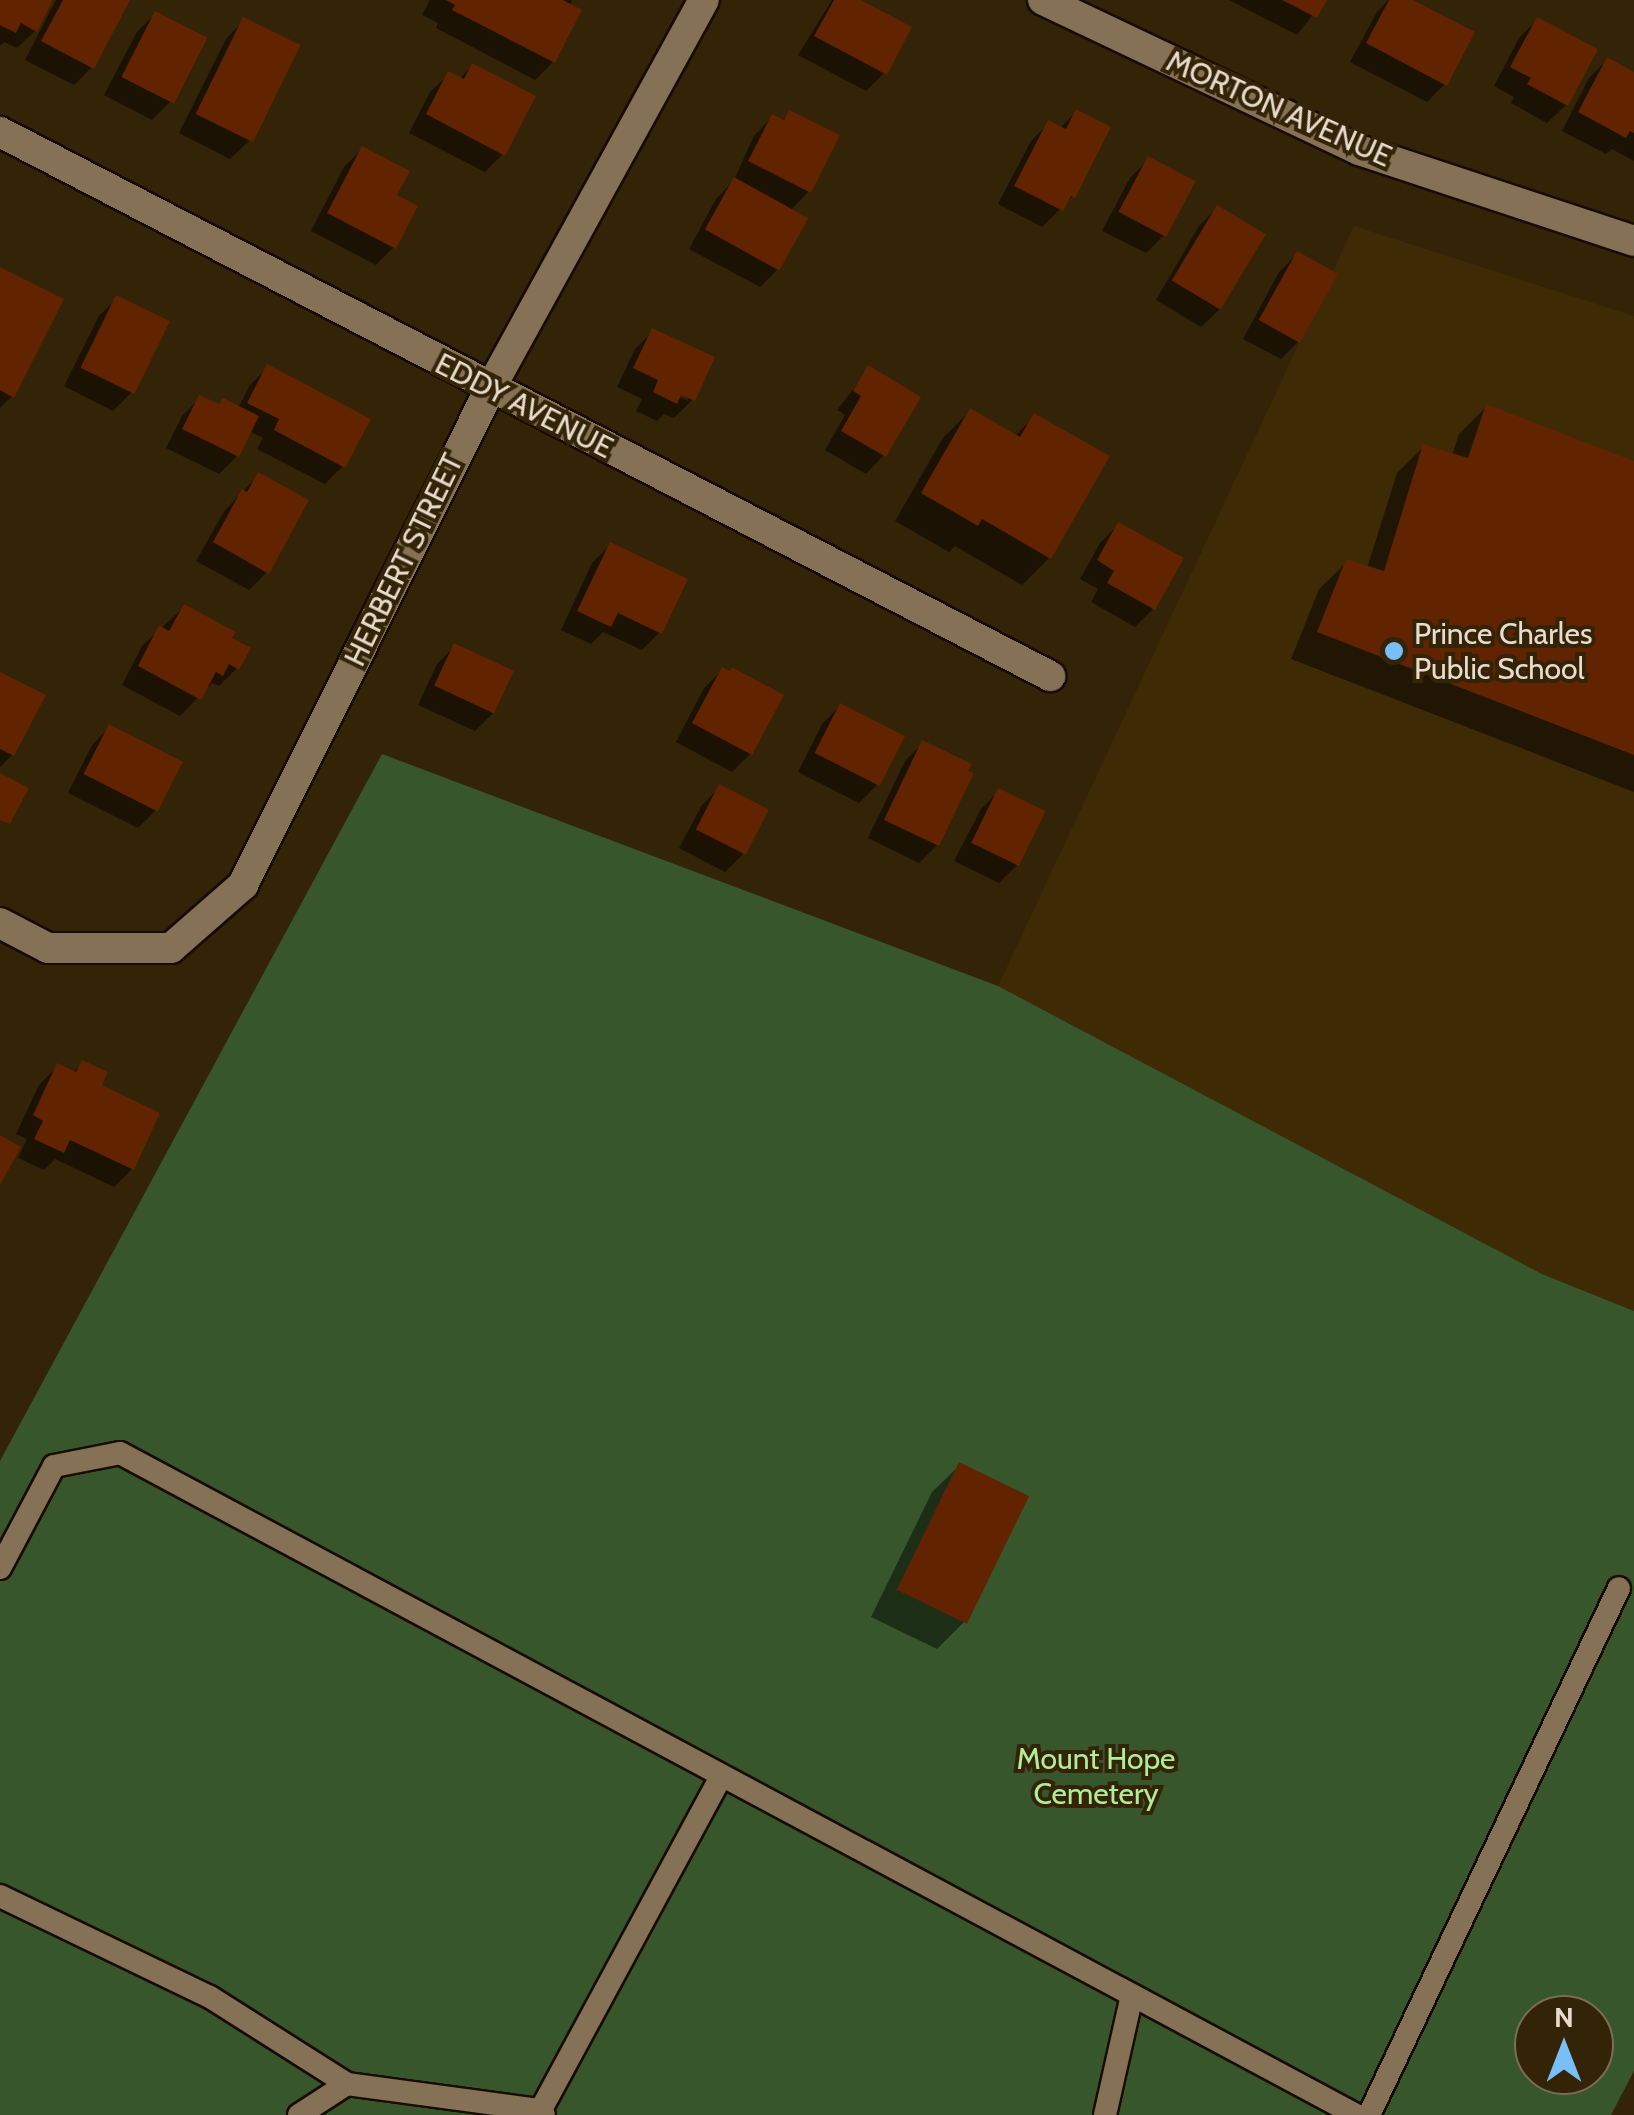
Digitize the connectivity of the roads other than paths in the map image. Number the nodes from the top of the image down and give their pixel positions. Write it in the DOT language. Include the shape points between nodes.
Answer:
graph roads {
  1 [pos="704,0"];
  2 [pos="1044,0"];
  3 [pos="0,132"];
  4 [pos="1634,242"];
  5 [pos="490,389"];
  6 [pos="1050,676"];
  7 [pos="0,923"];
  8 [pos="0,1568"];
  9 [pos="1619,1588"];
  10 [pos="722,1776"];
  11 [pos="0,1896"];
  12 [pos="1132,1995"];
  13 [pos="347,2084"];
  14 [pos="541,2113"];
  15 [pos="299,2115"];
  16 [pos="1105,2115"];
  17 [pos="1356,2115"];
  18 [pos="1369,2115"];
  1 -- 5 [label="street, HERBERT STREET"];
  2 -- 4 [label="street, MORTON AVENUE" via="1359,150"];
  3 -- 5 [label="street, EDDY AVENUE"];
  5 -- 6 [label="street, EDDY AVENUE"];
  5 -- 7 [label="street, HERBERT STREET" via="243,884 172,948 48,948"];
  8 -- 10 [label="lane" via="54,1466 120,1454"];
  9 -- 18 [label="lane"];
  10 -- 12 [label="lane"];
  10 -- 14 [label="lane"];
  11 -- 13 [label="lane" via="210,1997"];
  12 -- 16 [label="lane"];
  12 -- 17 [label="lane"];
  13 -- 14 [label="lane"];
  13 -- 15 [label="lane"];
}
